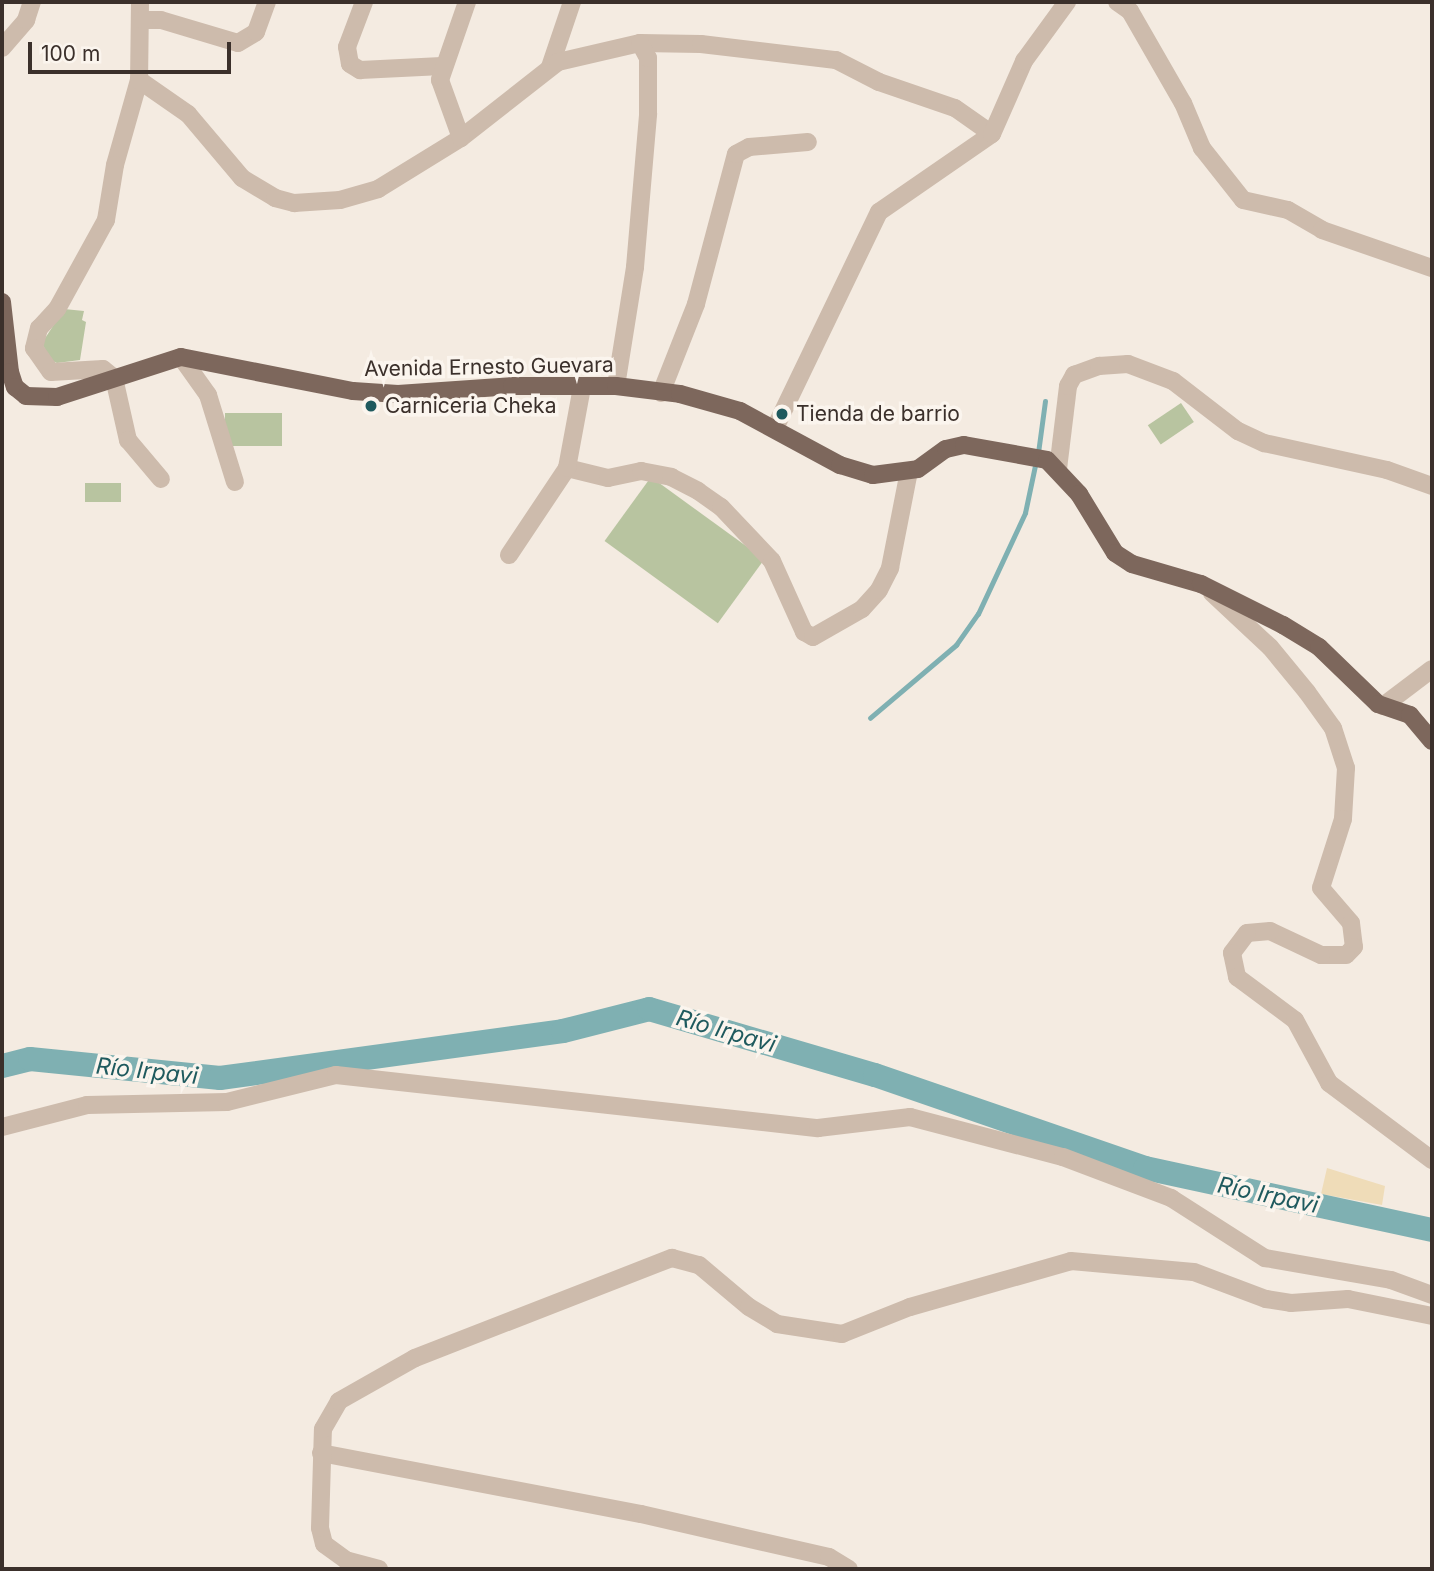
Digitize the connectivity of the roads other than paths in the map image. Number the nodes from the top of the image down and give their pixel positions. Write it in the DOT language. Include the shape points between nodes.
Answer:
graph roads {
  1 [pos="32,2"];
  2 [pos="267,2"];
  3 [pos="364,2"];
  4 [pos="467,2"];
  5 [pos="572,2"];
  6 [pos="1067,2"];
  7 [pos="1117,2"];
  8 [pos="141,11"];
  9 [pos="640,43"];
  10 [pos="2,48"];
  11 [pos="442,66"];
  12 [pos="550,67"];
  13 [pos="139,80"];
  14 [pos="992,134"];
  15 [pos="461,138"];
  16 [pos="808,142"];
  17 [pos="1432,268"];
  18 [pos="2,302"];
  19 [pos="181,357"];
  20 [pos="114,378"];
  21 [pos="616,386"];
  22 [pos="582,387"];
  23 [pos="661,393"];
  24 [pos="775,428"];
  25 [pos="1053,464"];
  26 [pos="567,468"];
  27 [pos="909,471"];
  28 [pos="161,479"];
  29 [pos="234,482"];
  30 [pos="1432,486"];
  31 [pos="509,555"];
  32 [pos="1201,584"];
  33 [pos="1432,669"];
  34 [pos="1383,706"];
  35 [pos="1432,741"];
  36 [pos="2,1127"];
  37 [pos="1432,1160"];
  38 [pos="1432,1295"];
  39 [pos="1432,1316"];
  40 [pos="321,1453"];
  41 [pos="379,1569"];
  42 [pos="849,1569"];
  1 -- 10 [label="street" via="26,20"];
  2 -- 8 [label="street" via="256,32 238,43"];
  3 -- 11 [label="street" via="347,47 350,64 360,70"];
  4 -- 11 [label="street"];
  5 -- 12 [label="street"];
  6 -- 14 [label="street" via="1024,61"];
  7 -- 17 [label="street" via="1130,11 1183,103 1202,148 1242,200 1288,210 1322,230"];
  8 -- 13 [label="street"];
  9 -- 12 [label="street" via="569,56"];
  9 -- 14 [label="street" via="701,44 836,60 879,82 955,108"];
  9 -- 21 [label="street" via="648,58 648,114 635,267"];
  11 -- 15 [label="street" via="442,93"];
  12 -- 15 [label="street"];
  13 -- 15 [label="street" via="188,114 242,178 294,203 340,200 378,189"];
  13 -- 20 [label="street" via="117,156 106,220 72,285 34,338 36,355 51,372 103,369"];
  14 -- 24 [label="street" via="879,212"];
  16 -- 23 [label="street" via="749,147 736,154 696,304"];
  18 -- 20 [label="main road, Avenida Ernesto Guevara" via="10,372 15,387 26,396 57,397"];
  19 -- 20 [label="main road, Avenida Ernesto Guevara"];
  19 -- 22 [label="main road, Avenida Ernesto Guevara" via="353,391 398,394"];
  19 -- 29 [label="street" via="208,395"];
  20 -- 28 [label="street" via="128,440"];
  21 -- 22 [label="main road, Avenida Ernesto Guevara"];
  21 -- 23 [label="main road, Avenida Ernesto Guevara"];
  22 -- 26 [label="street"];
  23 -- 24 [label="main road, Avenida Ernesto Guevara" via="709,400"];
  24 -- 27 [label="main road, Avenida Ernesto Guevara" via="840,465 873,475"];
  25 -- 27 [label="main road, Avenida Ernesto Guevara" via="964,445 946,449"];
  25 -- 30 [label="street" via="1074,375 1099,366 1128,364 1173,381 1238,431 1264,443 1387,470"];
  25 -- 32 [label="main road" via="1115,553 1132,564"];
  26 -- 27 [label="street" via="608,478 640,471 671,477 698,491 721,507 772,561 804,632 813,637 862,609 879,590 890,568"];
  26 -- 31 [label="street"];
  32 -- 34 [label="main road" via="1319,647"];
  32 -- 37 [label="street" via="1270,647 1307,692 1333,728 1346,768 1343,819 1321,888 1351,923 1354,947 1346,955 1321,955 1270,931 1247,933 1232,953 1237,977 1295,1020 1329,1083"];
  33 -- 34 [label="street"];
  34 -- 35 [label="main road" via="1410,715"];
  36 -- 38 [label="street" via="87,1105 227,1102 336,1075 818,1128 910,1117 1063,1157 1171,1198 1265,1258 1391,1280"];
  39 -- 40 [label="street" via="1348,1299 1291,1303 1266,1299 1194,1272 1071,1261 910,1307 842,1335 777,1324 699,1265 672,1258 415,1358 339,1401 326,1422"];
  40 -- 41 [label="street" via="324,1544 346,1560"];
  40 -- 42 [label="street" via="641,1514 829,1557"];
}
